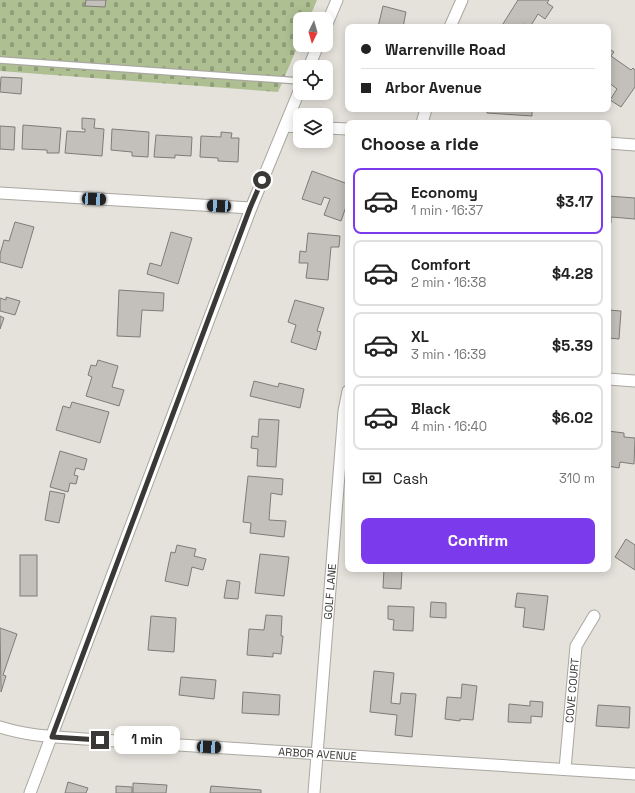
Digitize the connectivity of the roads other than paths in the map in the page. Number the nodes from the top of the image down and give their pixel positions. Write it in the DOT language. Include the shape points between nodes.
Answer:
graph roads {
  1 [pos="337,0"];
  2 [pos="462,0"];
  3 [pos="332,12"];
  4 [pos="451,24"];
  5 [pos="0,60"];
  6 [pos="293,81"];
  7 [pos="296,100"];
  8 [pos="285,126"];
  9 [pos="293,127"];
  10 [pos="333,128"];
  11 [pos="345,129"];
  12 [pos="611,143"];
  13 [pos="635,145"];
  14 [pos="0,193"];
  15 [pos="250,208"];
  16 [pos="611,379"];
  17 [pos="635,381"];
  18 [pos="345,406"];
  19 [pos="594,616"];
  20 [pos="0,727"];
  21 [pos="52,737"];
  22 [pos="317,754"];
  23 [pos="565,769"];
  24 [pos="635,774"];
  25 [pos="30,793"];
  26 [pos="314,793"];
  1 -- 3 [label="street"];
  2 -- 4 [label="street"];
  5 -- 6 [label="lane"];
  7 -- 8 [label="street"];
  8 -- 9 [label="street"];
  8 -- 15 [label="street"];
  10 -- 11 [label="street"];
  12 -- 13 [label="street"];
  14 -- 15 [label="street"];
  15 -- 21 [label="street"];
  16 -- 17 [label="street"];
  18 -- 22 [label="street, GOLF LANE"];
  19 -- 23 [label="street, COVE COURT" via="576,646"];
  20 -- 21 [label="street, ARBOR AVENUE"];
  21 -- 22 [label="street, ARBOR AVENUE"];
  21 -- 25 [label="street"];
  22 -- 23 [label="street, ARBOR AVENUE"];
  22 -- 26 [label="street, GOLF LANE"];
  23 -- 24 [label="street, ARBOR AVENUE"];
}
